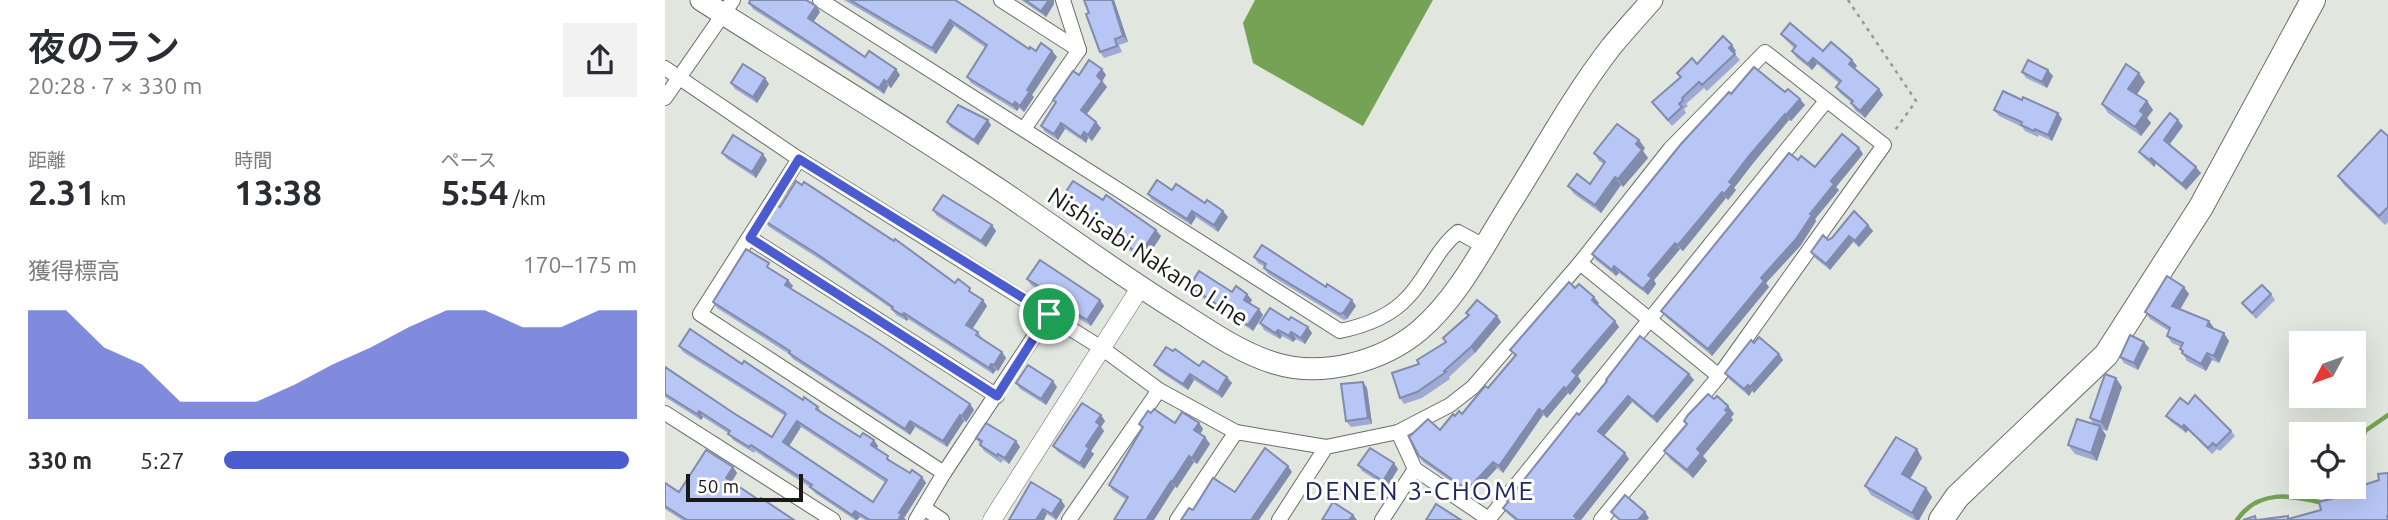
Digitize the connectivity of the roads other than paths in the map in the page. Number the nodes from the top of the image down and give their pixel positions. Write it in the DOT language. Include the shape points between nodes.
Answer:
graph roads {
  1 [pos="702,0"];
  2 [pos="820,0"];
  3 [pos="1001,0"];
  4 [pos="1063,0"];
  5 [pos="1652,0"];
  6 [pos="2313,0"];
  7 [pos="728,7"];
  8 [pos="1079,50"];
  9 [pos="665,68"];
  10 [pos="679,76"];
  11 [pos="665,98"];
  12 [pos="1826,101"];
  13 [pos="1024,129"];
  14 [pos="799,159"];
  15 [pos="750,238"];
  16 [pos="1484,246"];
  17 [pos="1580,263"];
  18 [pos="1140,288"];
  19 [pos="1049,314"];
  20 [pos="1648,320"];
  21 [pos="1103,349"];
  22 [pos="1719,376"];
  23 [pos="1159,390"];
  24 [pos="997,396"];
  25 [pos="665,412"];
  26 [pos="1236,432"];
  27 [pos="1398,432"];
  28 [pos="1326,447"];
  29 [pos="1415,469"];
  30 [pos="944,473"];
  31 [pos="920,514"];
  32 [pos="833,520"];
  33 [pos="942,520"];
  34 [pos="992,520"];
  35 [pos="1069,520"];
  36 [pos="1177,520"];
  37 [pos="1279,520"];
  38 [pos="1382,520"];
  39 [pos="1489,520"];
  40 [pos="1601,520"];
  41 [pos="1941,520"];
  1 -- 7 [label="main road, Nishisabi Nakano Line"];
  2 -- 13 [label="street"];
  3 -- 8 [label="street"];
  4 -- 8 [label="street"];
  5 -- 16 [label="main road, Nishisabi Nakano Line" via="1596,69"];
  6 -- 41 [label="highway" via="2201,207 2106,355 1957,497"];
  7 -- 10 [label="street"];
  7 -- 18 [label="main road, Nishisabi Nakano Line"];
  8 -- 13 [label="street"];
  9 -- 10 [label="street"];
  10 -- 11 [label="street"];
  10 -- 14 [label="street"];
  12 -- 17 [label="street" via="1765,52 1670,149"];
  12 -- 20 [label="street"];
  12 -- 22 [label="street" via="1884,145"];
  13 -- 16 [label="street" via="1340,331 1369,325 1407,298 1445,242 1458,232"];
  14 -- 15 [label="street"];
  14 -- 19 [label="street"];
  15 -- 24 [label="street"];
  15 -- 30 [label="street" via="699,314"];
  16 -- 18 [label="main road, Nishisabi Nakano Line" via="1453,295 1420,330 1368,360 1327,367 1275,363 1243,350"];
  17 -- 20 [label="street"];
  17 -- 27 [label="street" via="1473,387 1450,405"];
  18 -- 21 [label="street"];
  19 -- 21 [label="street"];
  19 -- 24 [label="street"];
  20 -- 22 [label="street"];
  20 -- 39 [label="street"];
  21 -- 23 [label="street"];
  21 -- 34 [label="street"];
  22 -- 40 [label="street"];
  23 -- 26 [label="street"];
  23 -- 35 [label="street"];
  24 -- 30 [label="street"];
  25 -- 32 [label="street"];
  26 -- 28 [label="street"];
  26 -- 36 [label="street"];
  27 -- 28 [label="street"];
  27 -- 29 [label="street"];
  28 -- 37 [label="street"];
  29 -- 38 [label="street"];
  29 -- 39 [label="street"];
  30 -- 31 [label="street"];
  31 -- 33 [label="street"];
}
